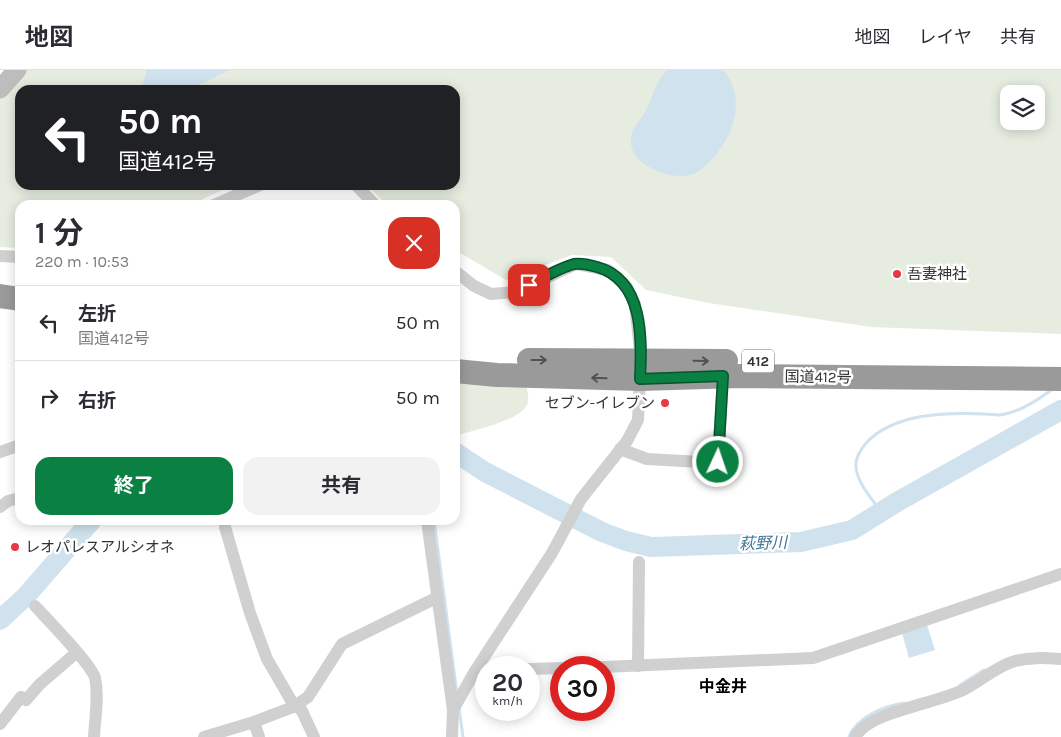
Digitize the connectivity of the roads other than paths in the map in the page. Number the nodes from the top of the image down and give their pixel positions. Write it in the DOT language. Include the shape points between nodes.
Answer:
graph roads {
  1 [pos="17,70"];
  2 [pos="0,89"];
  3 [pos="248,190"];
  4 [pos="361,190"];
  5 [pos="226,200"];
  6 [pos="370,200"];
  7 [pos="0,256"];
  8 [pos="15,257"];
  9 [pos="460,275"];
  10 [pos="0,282"];
  11 [pos="15,284"];
  12 [pos="0,296"];
  13 [pos="15,298"];
  14 [pos="460,358"];
  15 [pos="640,369"];
  16 [pos="460,371"];
  17 [pos="1058,375"];
  18 [pos="723,376"];
  19 [pos="15,447"];
  20 [pos="620,449"];
  21 [pos="0,452"];
  22 [pos="15,499"];
  23 [pos="0,507"];
  24 [pos="427,525"];
  25 [pos="224,527"];
  26 [pos="639,562"];
  27 [pos="1061,574"];
  28 [pos="436,598"];
  29 [pos="35,606"];
  30 [pos="76,653"];
  31 [pos="490,656"];
  32 [pos="1061,659"];
  33 [pos="638,666"];
  34 [pos="615,667"];
  35 [pos="475,679"];
  36 [pos="296,705"];
  37 [pos="453,710"];
  38 [pos="254,722"];
  39 [pos="0,724"];
  40 [pos="94,737"];
  41 [pos="204,737"];
  42 [pos="259,737"];
  43 [pos="314,737"];
  44 [pos="452,737"];
  45 [pos="855,737"];
  1 -- 2 [label="street"];
  3 -- 5 [label="street"];
  4 -- 6 [label="street"];
  7 -- 8 [label="street"];
  9 -- 15 [label="street" via="491,294 516,292 576,264 608,270 627,287 635,304"];
  10 -- 11 [label="highway"];
  12 -- 13 [label="highway"];
  14 -- 15 [label="highway, 国道412号 / 412, one-way"];
  15 -- 16 [label="highway, 国道412号 / 412, one-way" via="497,374"];
  15 -- 17 [label="highway, 国道412号 / 412, one-way"];
  15 -- 18 [label="highway, 国道412号 / 412"];
  15 -- 20 [label="street" via="638,420"];
  17 -- 18 [label="highway, 国道412号 / 412"];
  18 -- 20 [label="street" via="718,462 647,459"];
  19 -- 21 [label="street"];
  20 -- 31 [label="street" via="581,499"];
  22 -- 23 [label="street"];
  24 -- 28 [label="street"];
  25 -- 36 [label="street" via="267,659"];
  26 -- 33 [label="street"];
  27 -- 33 [label="street" via="813,658"];
  28 -- 36 [label="street" via="342,644 308,697"];
  28 -- 37 [label="street"];
  29 -- 30 [label="street"];
  30 -- 39 [label="street" via="26,700 21,697"];
  30 -- 40 [label="street" via="90,666 95,676"];
  32 -- 45 [label="street" via="1034,658 1013,662 965,689 882,716 859,730"];
  33 -- 34 [label="street"];
  35 -- 37 [label="street"];
  36 -- 38 [label="street"];
  36 -- 43 [label="street"];
  37 -- 44 [label="street"];
  38 -- 41 [label="street"];
  38 -- 42 [label="street"];
}
